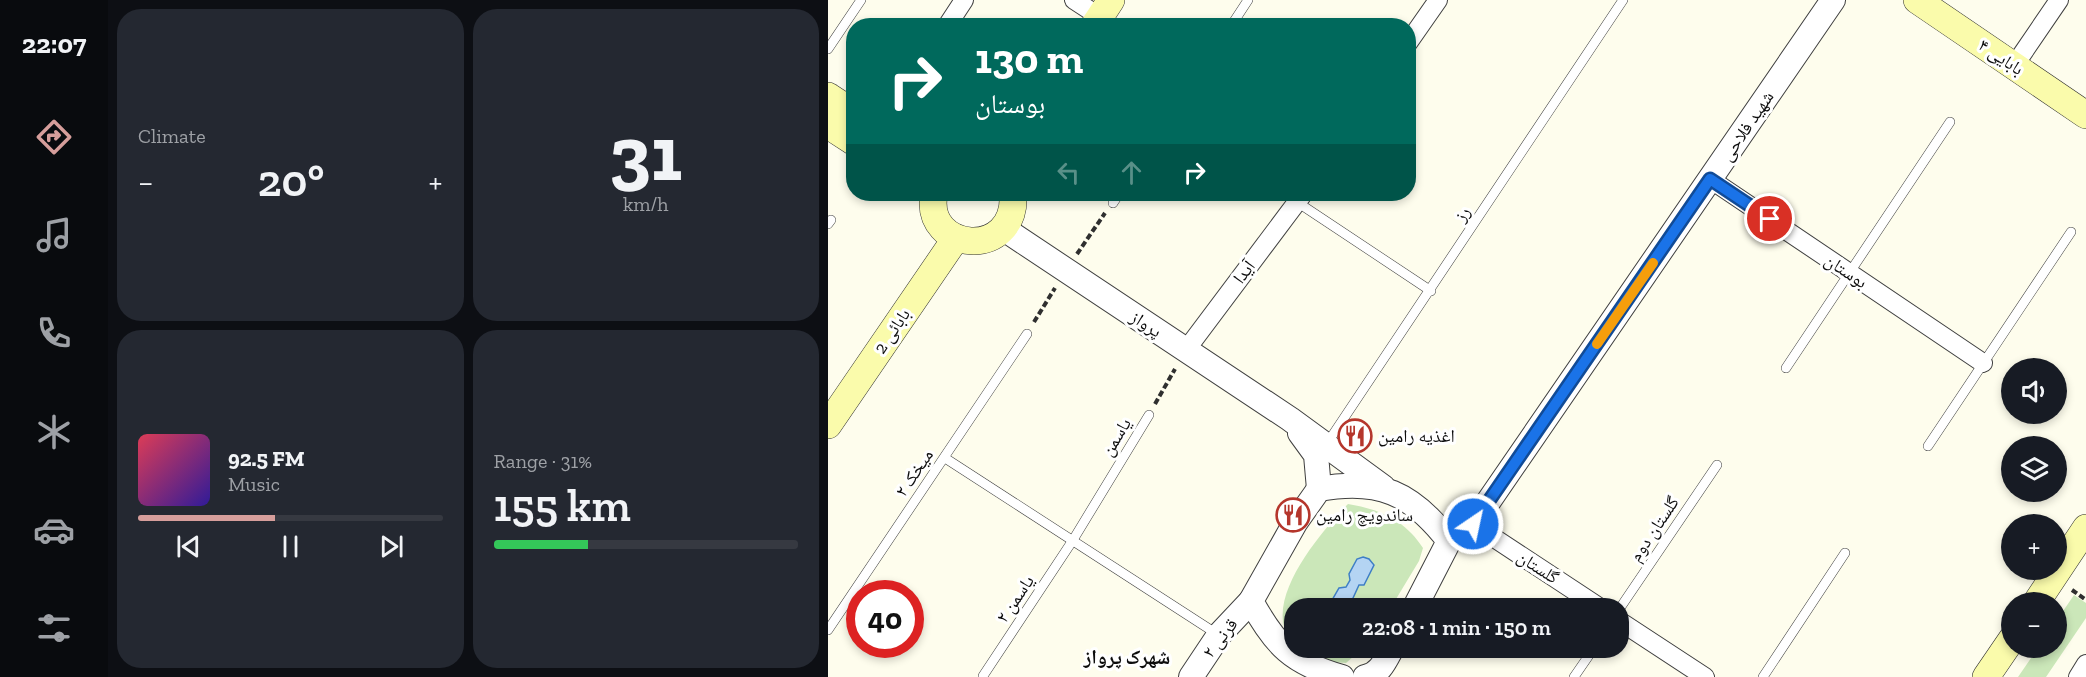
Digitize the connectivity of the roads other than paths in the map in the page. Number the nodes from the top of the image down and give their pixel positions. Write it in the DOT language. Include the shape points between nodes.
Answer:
graph roads {
  1 [pos="861,0"];
  2 [pos="964,0"];
  3 [pos="1074,0"];
  4 [pos="1248,0"];
  5 [pos="1438,0"];
  6 [pos="1623,0"];
  7 [pos="1833,0"];
  8 [pos="1917,0"];
  9 [pos="2059,0"];
  10 [pos="1102,14"];
  11 [pos="849,18"];
  12 [pos="952,18"];
  13 [pos="1236,18"];
  14 [pos="846,22"];
  15 [pos="1416,32"];
  16 [pos="828,49"];
  17 [pos="2014,66"];
  18 [pos="828,96"];
  19 [pos="846,108"];
  20 [pos="2086,115"];
  21 [pos="1950,122"];
  22 [pos="828,125"];
  23 [pos="846,137"];
  24 [pos="1710,179"];
  25 [pos="933,201"];
  26 [pos="1014,201"];
  27 [pos="1298,201"];
  28 [pos="1304,201"];
  29 [pos="1004,229"];
  30 [pos="2071,232"];
  31 [pos="956,238"];
  32 [pos="1849,273"];
  33 [pos="1431,291"];
  34 [pos="1027,334"];
  35 [pos="1186,350"];
  36 [pos="1983,363"];
  37 [pos="1786,368"];
  38 [pos="1149,415"];
  39 [pos="1290,418"];
  40 [pos="828,425"];
  41 [pos="1326,445"];
  42 [pos="1928,446"];
  43 [pos="945,458"];
  44 [pos="1717,465"];
  45 [pos="1318,489"];
  46 [pos="1391,493"];
  47 [pos="1473,524"];
  48 [pos="2086,528"];
  49 [pos="1073,540"];
  50 [pos="1449,541"];
  51 [pos="1845,553"];
  52 [pos="2043,592"];
  53 [pos="1420,598"];
  54 [pos="1585,598"];
  55 [pos="1627,598"];
  56 [pos="1251,601"];
  57 [pos="1629,627"];
  58 [pos="828,630"];
  59 [pos="1219,635"];
  60 [pos="2001,655"];
  61 [pos="1384,658"];
  62 [pos="1587,658"];
  63 [pos="2086,664"];
  64 [pos="983,676"];
  65 [pos="1371,676"];
  66 [pos="1191,677"];
  67 [pos="1342,677"];
  68 [pos="1574,677"];
  69 [pos="1705,677"];
  70 [pos="1763,677"];
  71 [pos="1986,677"];
  72 [pos="2078,677"];
  1 -- 11 [label="lane"];
  2 -- 12 [label="street"];
  3 -- 10 [label="street"];
  4 -- 13 [label="lane"];
  5 -- 15 [label="street"];
  6 -- 33 [label="lane, رز"];
  7 -- 24 [label="street, شهید فلاحی"];
  8 -- 17 [label="main road, بابایی ۴"];
  9 -- 17 [label="street"];
  14 -- 16 [label="lane"];
  17 -- 20 [label="main road, بابایی ۴"];
  18 -- 19 [label="main road"];
  21 -- 32 [label="lane"];
  22 -- 23 [label="main road"];
  24 -- 32 [label="street, بوستان"];
  24 -- 47 [label="street, شهید فلاحی"];
  25 -- 31 [label="main road" via="938,221"];
  26 -- 29 [label="main road"];
  27 -- 35 [label="street, آیدا"];
  28 -- 33 [label="lane"];
  29 -- 31 [label="main road" via="981,241"];
  29 -- 35 [label="street, پرواز"];
  30 -- 36 [label="lane"];
  31 -- 40 [label="main road, بابائی 2"];
  32 -- 36 [label="street, بوستان"];
  32 -- 37 [label="lane"];
  33 -- 41 [label="lane, رز"];
  34 -- 43 [label="lane, میخک ۲"];
  35 -- 39 [label="street, پرواز"];
  36 -- 42 [label="lane"];
  38 -- 49 [label="lane, یاسمن"];
  39 -- 41 [label="street, پرواز"];
  39 -- 45 [label="street, پرواز" via="1316,455"];
  41 -- 46 [label="street, پرواز"];
  43 -- 49 [label="lane"];
  43 -- 58 [label="lane, میخک ۲"];
  44 -- 55 [label="lane, گلستان دوم"];
  45 -- 46 [label="street" via="1374,486"];
  45 -- 56 [label="street, قرنی ۲"];
  46 -- 50 [label="street" via="1429,515"];
  47 -- 50 [label="street, شهید فلاحی"];
  47 -- 54 [label="street, گلستان"];
  48 -- 52 [label="main road"];
  49 -- 59 [label="lane"];
  49 -- 64 [label="lane, یاسمن ۲"];
  50 -- 53 [label="street"];
  51 -- 70 [label="lane"];
  56 -- 59 [label="street, قرنی ۲"];
  56 -- 67 [label="street" via="1287,653"];
  57 -- 69 [label="street"];
  59 -- 66 [label="street, قرنی ۲"];
  60 -- 71 [label="main road"];
  61 -- 65 [label="street"];
  62 -- 68 [label="lane"];
  63 -- 72 [label="street"];
}
